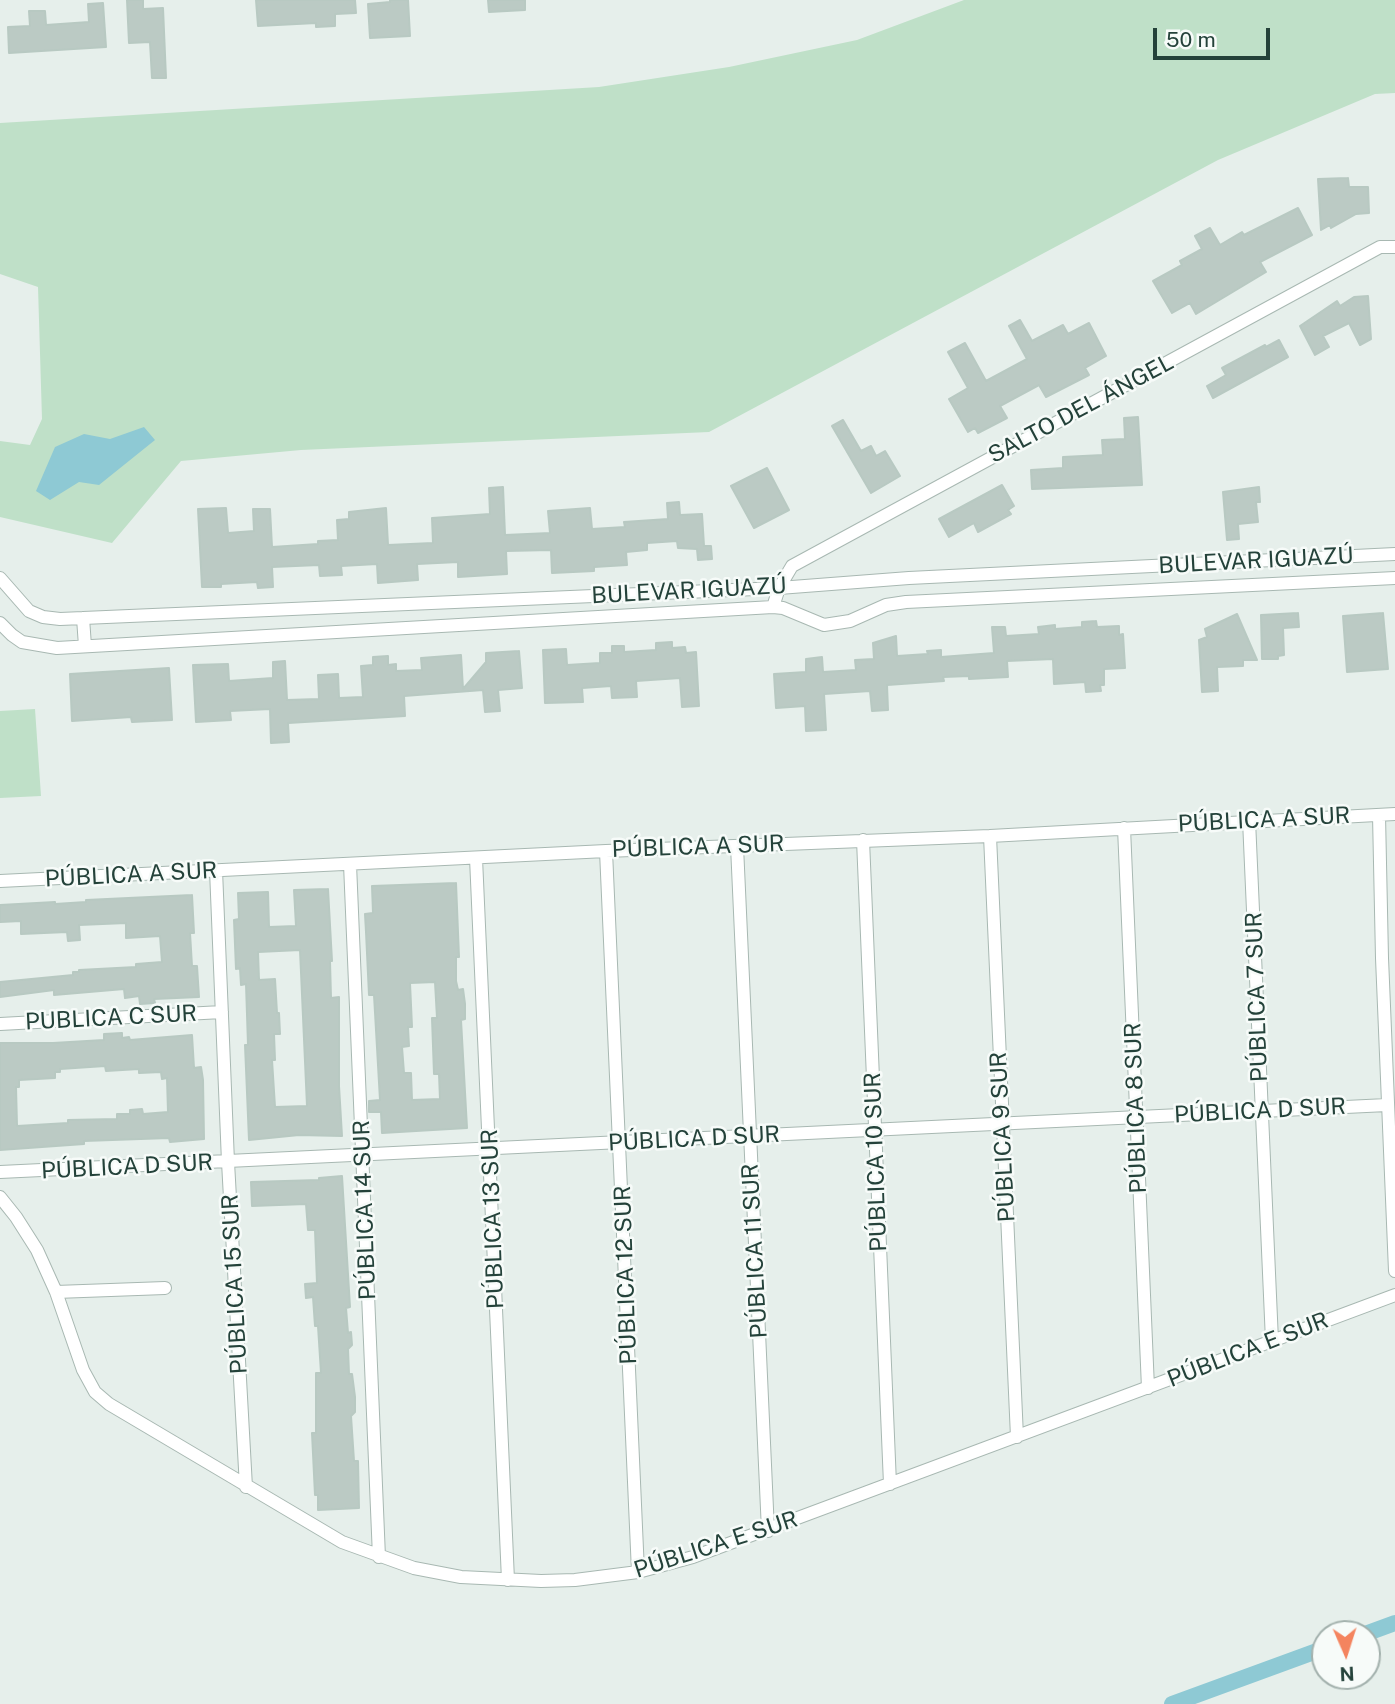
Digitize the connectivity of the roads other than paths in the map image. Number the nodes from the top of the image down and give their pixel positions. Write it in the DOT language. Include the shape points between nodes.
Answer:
graph roads {
  1 [pos="1395,247"];
  2 [pos="1395,554"];
  3 [pos="1211,563"];
  4 [pos="0,578"];
  5 [pos="1395,578"];
  6 [pos="883,581"];
  7 [pos="1213,587"];
  8 [pos="779,588"];
  9 [pos="413,604"];
  10 [pos="886,605"];
  11 [pos="773,607"];
  12 [pos="83,618"];
  13 [pos="0,623"];
  14 [pos="414,628"];
  15 [pos="85,646"];
  16 [pos="1395,814"];
  17 [pos="1379,815"];
  18 [pos="1249,820"];
  19 [pos="1124,828"];
  20 [pos="989,836"];
  21 [pos="863,840"];
  22 [pos="737,846"];
  23 [pos="606,851"];
  24 [pos="476,858"];
  25 [pos="350,864"];
  26 [pos="216,870"];
  27 [pos="0,881"];
  28 [pos="1388,958"];
  29 [pos="222,1012"];
  30 [pos="0,1024"];
  31 [pos="1387,1105"];
  32 [pos="1262,1112"];
  33 [pos="1136,1117"];
  34 [pos="1003,1124"];
  35 [pos="874,1131"];
  36 [pos="749,1136"];
  37 [pos="620,1143"];
  38 [pos="490,1149"];
  39 [pos="363,1155"];
  40 [pos="229,1162"];
  41 [pos="0,1172"];
  42 [pos="0,1197"];
  43 [pos="1395,1271"];
  44 [pos="165,1289"];
  45 [pos="56,1292"];
  46 [pos="1395,1295"];
  47 [pos="1272,1341"];
  48 [pos="1148,1388"];
  49 [pos="1017,1437"];
  50 [pos="890,1484"];
  51 [pos="246,1487"];
  52 [pos="768,1531"];
  53 [pos="379,1557"];
  54 [pos="638,1572"];
  55 [pos="508,1580"];
  1 -- 8 [label="street, SALTO DEL ÁNGEL" via="1380,247 792,566"];
  2 -- 3 [label="street, BULEVAR IGUAZÚ"];
  3 -- 6 [label="street, BULEVAR IGUAZÚ"];
  3 -- 7 [label="street"];
  4 -- 12 [label="street, BULEVAR IGUAZÚ" via="29,611 43,617"];
  5 -- 7 [label="street, BULEVAR IGUAZÚ"];
  6 -- 8 [label="street, BULEVAR IGUAZÚ"];
  6 -- 10 [label="street"];
  7 -- 10 [label="street, BULEVAR IGUAZÚ"];
  8 -- 9 [label="street, BULEVAR IGUAZÚ"];
  8 -- 11 [label="street"];
  9 -- 12 [label="street, BULEVAR IGUAZÚ"];
  9 -- 14 [label="street"];
  10 -- 11 [label="street, BULEVAR IGUAZÚ" via="850,621 824,625"];
  11 -- 14 [label="street, BULEVAR IGUAZÚ"];
  12 -- 15 [label="street"];
  13 -- 15 [label="street, BULEVAR IGUAZÚ" via="22,642 57,648"];
  14 -- 15 [label="street, BULEVAR IGUAZÚ"];
  16 -- 17 [label="street, PÚBLICA A SUR"];
  17 -- 18 [label="street, PÚBLICA A SUR"];
  17 -- 28 [label="street"];
  18 -- 19 [label="street, PÚBLICA A SUR"];
  18 -- 32 [label="street, PÚBLICA 7 SUR"];
  19 -- 20 [label="street, PÚBLICA A SUR"];
  19 -- 33 [label="street, PÚBLICA 8 SUR"];
  20 -- 21 [label="street, PÚBLICA A SUR"];
  20 -- 34 [label="street, PÚBLICA 9 SUR"];
  21 -- 22 [label="street, PÚBLICA A SUR"];
  21 -- 35 [label="street, PÚBLICA 10 SUR"];
  22 -- 23 [label="street, PÚBLICA A SUR"];
  22 -- 36 [label="street, PÚBLICA 11 SUR"];
  23 -- 24 [label="street, PÚBLICA A SUR"];
  23 -- 37 [label="street, PÚBLICA 12 SUR"];
  24 -- 25 [label="street, PÚBLICA A SUR"];
  24 -- 38 [label="street, PÚBLICA 13 SUR"];
  25 -- 26 [label="street, PÚBLICA A SUR"];
  25 -- 39 [label="street, PÚBLICA 14 SUR"];
  26 -- 27 [label="street, PÚBLICA A SUR"];
  26 -- 29 [label="street, PÚBLICA 15 SUR"];
  28 -- 31 [label="street"];
  29 -- 30 [label="street, PUBLICA C SUR"];
  29 -- 40 [label="street, PÚBLICA 15 SUR"];
  31 -- 32 [label="street, PÚBLICA D SUR"];
  31 -- 43 [label="street"];
  32 -- 33 [label="street, PÚBLICA D SUR"];
  32 -- 47 [label="street, PÚBLICA 7 SUR"];
  33 -- 34 [label="street, PÚBLICA D SUR"];
  33 -- 48 [label="street, PÚBLICA 8 SUR"];
  34 -- 35 [label="street, PÚBLICA D SUR"];
  34 -- 49 [label="street, PÚBLICA 9 SUR"];
  35 -- 36 [label="street, PÚBLICA D SUR"];
  35 -- 50 [label="street, PÚBLICA 10 SUR"];
  36 -- 37 [label="street, PÚBLICA D SUR"];
  36 -- 52 [label="street, PÚBLICA 11 SUR"];
  37 -- 38 [label="street, PÚBLICA D SUR"];
  37 -- 54 [label="street, PÚBLICA 12 SUR"];
  38 -- 39 [label="street, PÚBLICA D SUR"];
  38 -- 55 [label="street, PÚBLICA 13 SUR"];
  39 -- 40 [label="street, PÚBLICA D SUR"];
  39 -- 53 [label="street, PÚBLICA 14 SUR"];
  40 -- 41 [label="street, PÚBLICA D SUR"];
  40 -- 51 [label="street, PÚBLICA 15 SUR"];
  42 -- 45 [label="street, PÚBLICA E SUR" via="37,1250"];
  44 -- 45 [label="street"];
  45 -- 51 [label="street, PÚBLICA E SUR" via="95,1392"];
  46 -- 47 [label="street, PÚBLICA E SUR"];
  47 -- 48 [label="street, PÚBLICA E SUR"];
  48 -- 49 [label="street, PÚBLICA E SUR"];
  49 -- 50 [label="street, PÚBLICA E SUR"];
  50 -- 52 [label="street, PÚBLICA E SUR"];
  51 -- 53 [label="street, PÚBLICA E SUR" via="342,1542"];
  52 -- 54 [label="street, PÚBLICA E SUR"];
  53 -- 55 [label="street, PÚBLICA E SUR" via="414,1568"];
  54 -- 55 [label="street, PÚBLICA E SUR" via="575,1580"];
}
